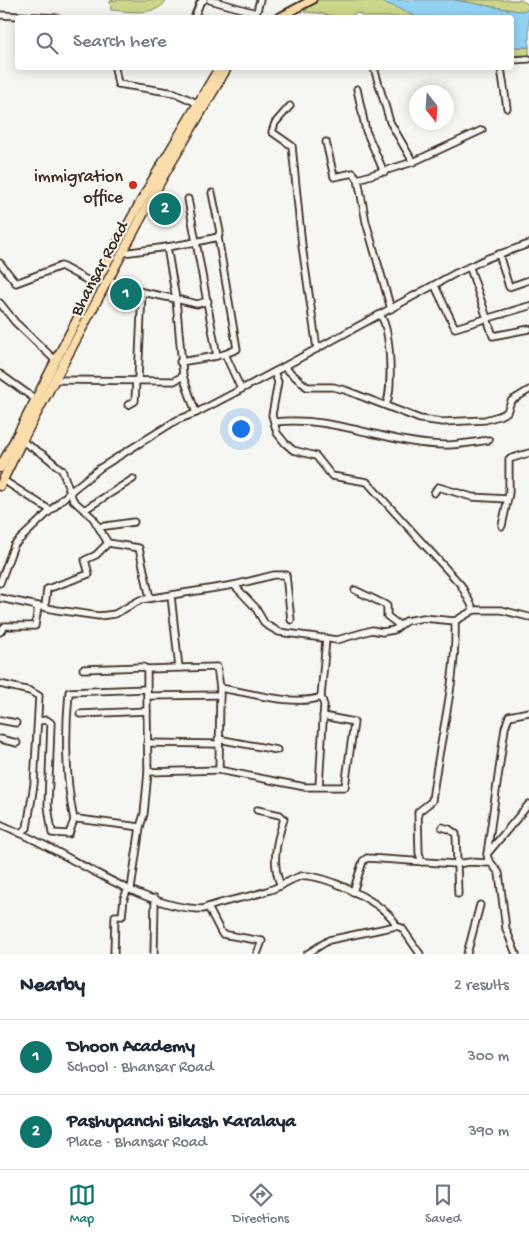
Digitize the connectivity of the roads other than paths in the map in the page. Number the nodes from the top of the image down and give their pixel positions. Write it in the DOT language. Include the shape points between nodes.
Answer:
graph roads {
  1 [pos="204,0"];
  2 [pos="210,0"];
  3 [pos="260,0"];
  4 [pos="312,0"];
  5 [pos="0,15"];
  6 [pos="195,15"];
  7 [pos="255,15"];
  8 [pos="284,15"];
  9 [pos="15,16"];
  10 [pos="529,59"];
  11 [pos="514,60"];
  12 [pos="115,70"];
  13 [pos="218,70"];
  14 [pos="226,70"];
  15 [pos="375,70"];
  16 [pos="501,70"];
  17 [pos="357,89"];
  18 [pos="197,103"];
  19 [pos="290,106"];
  20 [pos="506,108"];
  21 [pos="482,130"];
  22 [pos="326,142"];
  23 [pos="413,162"];
  24 [pos="384,172"];
  25 [pos="358,179"];
  26 [pos="212,194"];
  27 [pos="188,199"];
  28 [pos="218,237"];
  29 [pos="196,242"];
  30 [pos="529,244"];
  31 [pos="167,248"];
  32 [pos="123,253"];
  33 [pos="499,254"];
  34 [pos="0,262"];
  35 [pos="470,268"];
  36 [pos="109,280"];
  37 [pos="529,280"];
  38 [pos="96,285"];
  39 [pos="435,286"];
  40 [pos="142,292"];
  41 [pos="176,299"];
  42 [pos="208,301"];
  43 [pos="0,303"];
  44 [pos="529,306"];
  45 [pos="391,309"];
  46 [pos="380,315"];
  47 [pos="486,318"];
  48 [pos="529,328"];
  49 [pos="317,349"];
  50 [pos="225,354"];
  51 [pos="218,356"];
  52 [pos="56,361"];
  53 [pos="180,362"];
  54 [pos="284,367"];
  55 [pos="274,372"];
  56 [pos="0,374"];
  57 [pos="183,376"];
  58 [pos="55,380"];
  59 [pos="137,380"];
  60 [pos="241,389"];
  61 [pos="529,390"];
  62 [pos="35,398"];
  63 [pos="128,405"];
  64 [pos="386,405"];
  65 [pos="196,413"];
  66 [pos="275,422"];
  67 [pos="18,439"];
  68 [pos="489,440"];
  69 [pos="529,453"];
  70 [pos="0,468"];
  71 [pos="133,479"];
  72 [pos="2,483"];
  73 [pos="70,492"];
  74 [pos="434,493"];
  75 [pos="507,499"];
  76 [pos="50,510"];
  77 [pos="84,510"];
  78 [pos="134,522"];
  79 [pos="502,526"];
  80 [pos="99,527"];
  81 [pos="108,543"];
  82 [pos="0,583"];
  83 [pos="234,585"];
  84 [pos="355,590"];
  85 [pos="171,596"];
  86 [pos="0,598"];
  87 [pos="150,598"];
  88 [pos="28,604"];
  89 [pos="46,607"];
  90 [pos="474,610"];
  91 [pos="529,617"];
  92 [pos="291,620"];
  93 [pos="454,621"];
  94 [pos="399,625"];
  95 [pos="0,632"];
  96 [pos="326,639"];
  97 [pos="179,668"];
  98 [pos="82,669"];
  99 [pos="147,669"];
  100 [pos="0,684"];
  101 [pos="220,688"];
  102 [pos="147,689"];
  103 [pos="220,695"];
  104 [pos="147,696"];
  105 [pos="321,697"];
  106 [pos="147,711"];
  107 [pos="529,712"];
  108 [pos="80,714"];
  109 [pos="323,716"];
  110 [pos="0,720"];
  111 [pos="38,721"];
  112 [pos="16,723"];
  113 [pos="0,739"];
  114 [pos="218,742"];
  115 [pos="17,743"];
  116 [pos="147,743"];
  117 [pos="276,750"];
  118 [pos="219,770"];
  119 [pos="148,772"];
  120 [pos="319,786"];
  121 [pos="529,804"];
  122 [pos="257,810"];
  123 [pos="74,820"];
  124 [pos="0,824"];
  125 [pos="140,827"];
  126 [pos="442,827"];
  127 [pos="20,834"];
  128 [pos="488,856"];
  129 [pos="422,862"];
  130 [pos="456,864"];
  131 [pos="281,886"];
  132 [pos="130,889"];
  133 [pos="353,892"];
  134 [pos="458,894"];
  135 [pos="156,898"];
  136 [pos="480,905"];
  137 [pos="208,907"];
  138 [pos="396,926"];
  139 [pos="114,954"];
  140 [pos="154,954"];
  141 [pos="257,954"];
  142 [pos="307,954"];
  143 [pos="420,954"];
  144 [pos="467,954"];
  145 [pos="516,954"];
  1 -- 6 [label="street"];
  2 -- 7 [label="street"];
  3 -- 7 [label="street"];
  4 -- 8 [label="main road"];
  5 -- 9 [label="street"];
  10 -- 11 [label="street"];
  12 -- 18 [label="street" via="118,84 175,93"];
  13 -- 18 [label="highway, Bhansar Road"];
  14 -- 32 [label="highway, Bhansar Road"];
  15 -- 23 [label="street" via="390,122"];
  16 -- 20 [label="street"];
  17 -- 24 [label="street" via="366,131"];
  18 -- 38 [label="highway, Bhansar Road"];
  19 -- 49 [label="street" via="275,123 272,132 292,146"];
  21 -- 23 [label="street"];
  22 -- 25 [label="street" via="334,177 353,173"];
  23 -- 24 [label="street"];
  24 -- 25 [label="street"];
  25 -- 45 [label="street" via="366,222"];
  26 -- 28 [label="street" via="220,232"];
  27 -- 29 [label="street"];
  28 -- 29 [label="street"];
  28 -- 50 [label="street" via="237,349"];
  29 -- 31 [label="street"];
  29 -- 42 [label="street" via="202,286"];
  30 -- 33 [label="street"];
  31 -- 32 [label="street"];
  31 -- 41 [label="street"];
  32 -- 36 [label="highway, Bhansar Road"];
  33 -- 35 [label="street"];
  33 -- 37 [label="street" via="509,287"];
  34 -- 38 [label="street" via="16,283 60,266"];
  35 -- 39 [label="street"];
  35 -- 47 [label="street"];
  36 -- 40 [label="street"];
  36 -- 58 [label="highway, Bhansar Road"];
  38 -- 52 [label="highway, Bhansar Road"];
  39 -- 45 [label="street"];
  39 -- 47 [label="street" via="455,328"];
  40 -- 41 [label="street"];
  40 -- 59 [label="street"];
  41 -- 42 [label="street" via="197,304"];
  41 -- 53 [label="street"];
  42 -- 51 [label="street"];
  43 -- 52 [label="street"];
  44 -- 47 [label="street"];
  45 -- 46 [label="street"];
  46 -- 49 [label="street"];
  46 -- 64 [label="street" via="386,328 390,366"];
  47 -- 48 [label="street" via="493,336"];
  49 -- 54 [label="street"];
  50 -- 51 [label="street"];
  50 -- 60 [label="street"];
  51 -- 53 [label="street"];
  52 -- 62 [label="highway, Bhansar Road"];
  53 -- 57 [label="street"];
  54 -- 55 [label="street"];
  54 -- 64 [label="street" via="307,387 333,387"];
  55 -- 60 [label="street"];
  55 -- 66 [label="street" via="278,382 272,414"];
  56 -- 62 [label="street"];
  57 -- 59 [label="street" via="174,381"];
  57 -- 65 [label="street"];
  58 -- 59 [label="street"];
  58 -- 67 [label="highway, Bhansar Road"];
  59 -- 63 [label="street" via="135,401"];
  60 -- 65 [label="street"];
  61 -- 64 [label="street" via="511,402 507,412 485,420 443,422 420,419"];
  62 -- 67 [label="highway, Bhansar Road"];
  65 -- 73 [label="street" via="177,420 100,468"];
  66 -- 68 [label="street" via="318,421 446,445"];
  66 -- 90 [label="street" via="277,434 284,443 293,450 316,456 332,476 368,482 461,585"];
  67 -- 70 [label="highway, Bhansar Road"];
  67 -- 72 [label="highway, Bhansar Road"];
  67 -- 73 [label="street" via="62,470"];
  69 -- 75 [label="street" via="508,459"];
  71 -- 77 [label="street"];
  72 -- 76 [label="street"];
  73 -- 76 [label="street"];
  73 -- 77 [label="street" via="73,500"];
  74 -- 75 [label="street" via="438,487 472,497"];
  75 -- 79 [label="street"];
  76 -- 82 [label="street" via="14,546"];
  77 -- 80 [label="street"];
  78 -- 80 [label="street"];
  80 -- 81 [label="street"];
  81 -- 87 [label="street" via="139,548"];
  81 -- 89 [label="street" via="96,555 85,560 89,574 47,589"];
  83 -- 85 [label="street"];
  83 -- 92 [label="street" via="286,575"];
  83 -- 96 [label="street" via="266,624 279,632"];
  84 -- 94 [label="street" via="387,606 387,616"];
  85 -- 87 [label="street"];
  85 -- 97 [label="street"];
  86 -- 88 [label="street"];
  87 -- 89 [label="street" via="115,614 100,616"];
  88 -- 89 [label="street"];
  88 -- 95 [label="street" via="38,607 36,626 5,626"];
  90 -- 91 [label="street" via="501,610"];
  90 -- 93 [label="street"];
  93 -- 94 [label="street" via="423,618"];
  93 -- 129 [label="street" via="455,654 432,801 418,812"];
  94 -- 96 [label="street" via="394,630 372,630 354,637"];
  96 -- 105 [label="street"];
  97 -- 99 [label="street"];
  97 -- 101 [label="street" via="217,667"];
  98 -- 99 [label="street"];
  99 -- 102 [label="street"];
  100 -- 111 [label="street" via="39,696"];
  101 -- 103 [label="street"];
  101 -- 105 [label="street" via="297,701"];
  102 -- 104 [label="street"];
  102 -- 123 [label="street" via="69,692 67,784"];
  103 -- 104 [label="street"];
  103 -- 114 [label="street"];
  104 -- 106 [label="street"];
  105 -- 109 [label="street"];
  106 -- 108 [label="street"];
  106 -- 116 [label="street"];
  107 -- 128 [label="street" via="509,716 505,728"];
  109 -- 120 [label="street"];
  109 -- 120 [label="street" via="352,720 354,725 346,785 343,788"];
  110 -- 112 [label="street"];
  111 -- 123 [label="street" via="50,723 48,806 52,832 69,834"];
  111 -- 127 [label="street" via="30,819"];
  113 -- 115 [label="street"];
  114 -- 116 [label="street"];
  114 -- 117 [label="street"];
  114 -- 118 [label="street"];
  116 -- 119 [label="street"];
  118 -- 119 [label="street"];
  118 -- 120 [label="street" via="305,787"];
  119 -- 125 [label="street"];
  121 -- 128 [label="street"];
  122 -- 131 [label="street" via="280,815 284,819 274,860"];
  123 -- 125 [label="street"];
  124 -- 127 [label="street"];
  125 -- 132 [label="street"];
  126 -- 130 [label="street" via="456,834"];
  127 -- 132 [label="street"];
  128 -- 130 [label="street" via="488,863"];
  128 -- 145 [label="street" via="499,873 506,929"];
  129 -- 130 [label="street"];
  129 -- 133 [label="street" via="367,858 363,861"];
  130 -- 134 [label="street"];
  131 -- 133 [label="street" via="301,876 312,876"];
  131 -- 137 [label="street"];
  132 -- 135 [label="street"];
  132 -- 139 [label="street" via="124,898 122,916 115,916"];
  133 -- 138 [label="street" via="380,908 395,920"];
  135 -- 137 [label="street" via="194,909"];
  135 -- 140 [label="street"];
  136 -- 144 [label="street"];
  137 -- 141 [label="street" via="222,934 262,941"];
  138 -- 142 [label="street" via="329,940"];
  138 -- 143 [label="street" via="402,928"];
}
